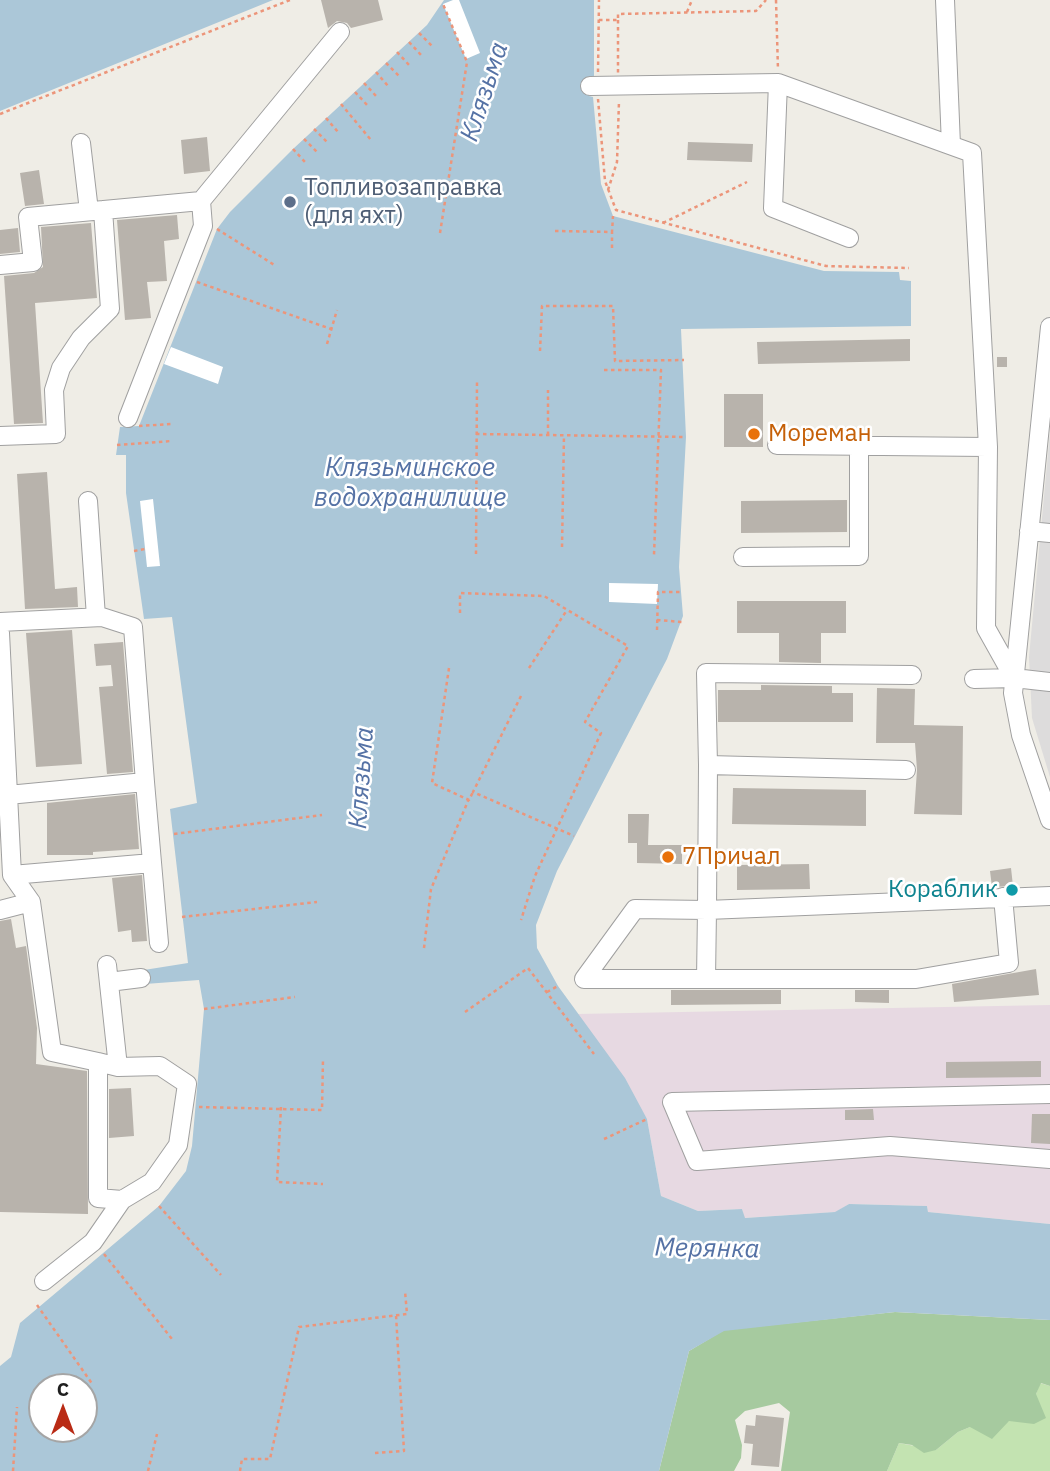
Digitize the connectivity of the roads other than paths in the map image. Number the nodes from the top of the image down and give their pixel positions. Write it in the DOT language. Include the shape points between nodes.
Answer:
graph roads {
  1 [pos="945,0"];
  2 [pos="340,32"];
  3 [pos="778,83"];
  4 [pos="594,86"];
  5 [pos="81,143"];
  6 [pos="951,145"];
  7 [pos="201,201"];
  8 [pos="96,210"];
  9 [pos="849,238"];
  10 [pos="0,265"];
  11 [pos="1050,327"];
  12 [pos="1048,382"];
  13 [pos="133,422"];
  14 [pos="0,436"];
  15 [pos="777,445"];
  16 [pos="859,445"];
  17 [pos="988,447"];
  18 [pos="88,501"];
  19 [pos="1030,531"];
  20 [pos="1050,533"];
  21 [pos="743,557"];
  22 [pos="96,617"];
  23 [pos="0,622"];
  24 [pos="0,633"];
  25 [pos="912,675"];
  26 [pos="1014,678"];
  27 [pos="974,679"];
  28 [pos="1050,682"];
  29 [pos="708,765"];
  30 [pos="906,770"];
  31 [pos="145,782"];
  32 [pos="8,795"];
  33 [pos="1050,820"];
  34 [pos="152,863"];
  35 [pos="12,875"];
  36 [pos="1050,896"];
  37 [pos="1003,897"];
  38 [pos="31,902"];
  39 [pos="0,909"];
  40 [pos="707,909"];
  41 [pos="159,943"];
  42 [pos="141,978"];
  43 [pos="706,979"];
  44 [pos="98,1062"];
  45 [pos="118,1067"];
  46 [pos="1050,1094"];
  47 [pos="1050,1159"];
  48 [pos="122,1200"];
  49 [pos="44,1281"];
  1 -- 6 [label="street"];
  2 -- 7 [label="street"];
  3 -- 4 [label="street"];
  3 -- 6 [label="street"];
  3 -- 9 [label="street" via="773,208"];
  5 -- 8 [label="street"];
  6 -- 17 [label="street" via="972,153"];
  7 -- 8 [label="street"];
  7 -- 13 [label="street" via="203,226"];
  8 -- 10 [label="street" via="28,216 33,262"];
  8 -- 14 [label="street" via="110,309 81,338 61,368 54,390 56,434"];
  11 -- 12 [label="street"];
  12 -- 19 [label="street"];
  15 -- 16 [label="street"];
  16 -- 17 [label="street"];
  16 -- 21 [label="street" via="859,556"];
  17 -- 26 [label="street" via="986,628"];
  18 -- 22 [label="street"];
  19 -- 20 [label="street"];
  19 -- 26 [label="street"];
  22 -- 23 [label="street"];
  22 -- 31 [label="street" via="133,627"];
  24 -- 32 [label="street"];
  25 -- 29 [label="street" via="706,673"];
  26 -- 27 [label="street"];
  26 -- 28 [label="street"];
  26 -- 33 [label="street" via="1014,707 1021,735"];
  29 -- 30 [label="street"];
  29 -- 40 [label="street"];
  31 -- 32 [label="street"];
  31 -- 34 [label="street"];
  32 -- 35 [label="street"];
  34 -- 35 [label="street"];
  34 -- 41 [label="street"];
  35 -- 38 [label="street"];
  36 -- 37 [label="street"];
  37 -- 40 [label="street"];
  37 -- 43 [label="street" via="1009,963 916,979"];
  38 -- 39 [label="street"];
  38 -- 44 [label="street" via="52,1052"];
  40 -- 43 [label="street"];
  40 -- 43 [label="street" via="635,909 584,979"];
  42 -- 45 [label="street" via="108,973"];
  44 -- 45 [label="street"];
  44 -- 48 [label="street" via="98,1198"];
  45 -- 48 [label="street" via="160,1066 187,1084 178,1145 152,1182"];
  46 -- 47 [label="street" via="671,1102 697,1161 890,1146"];
  48 -- 49 [label="street" via="93,1242"];
}
